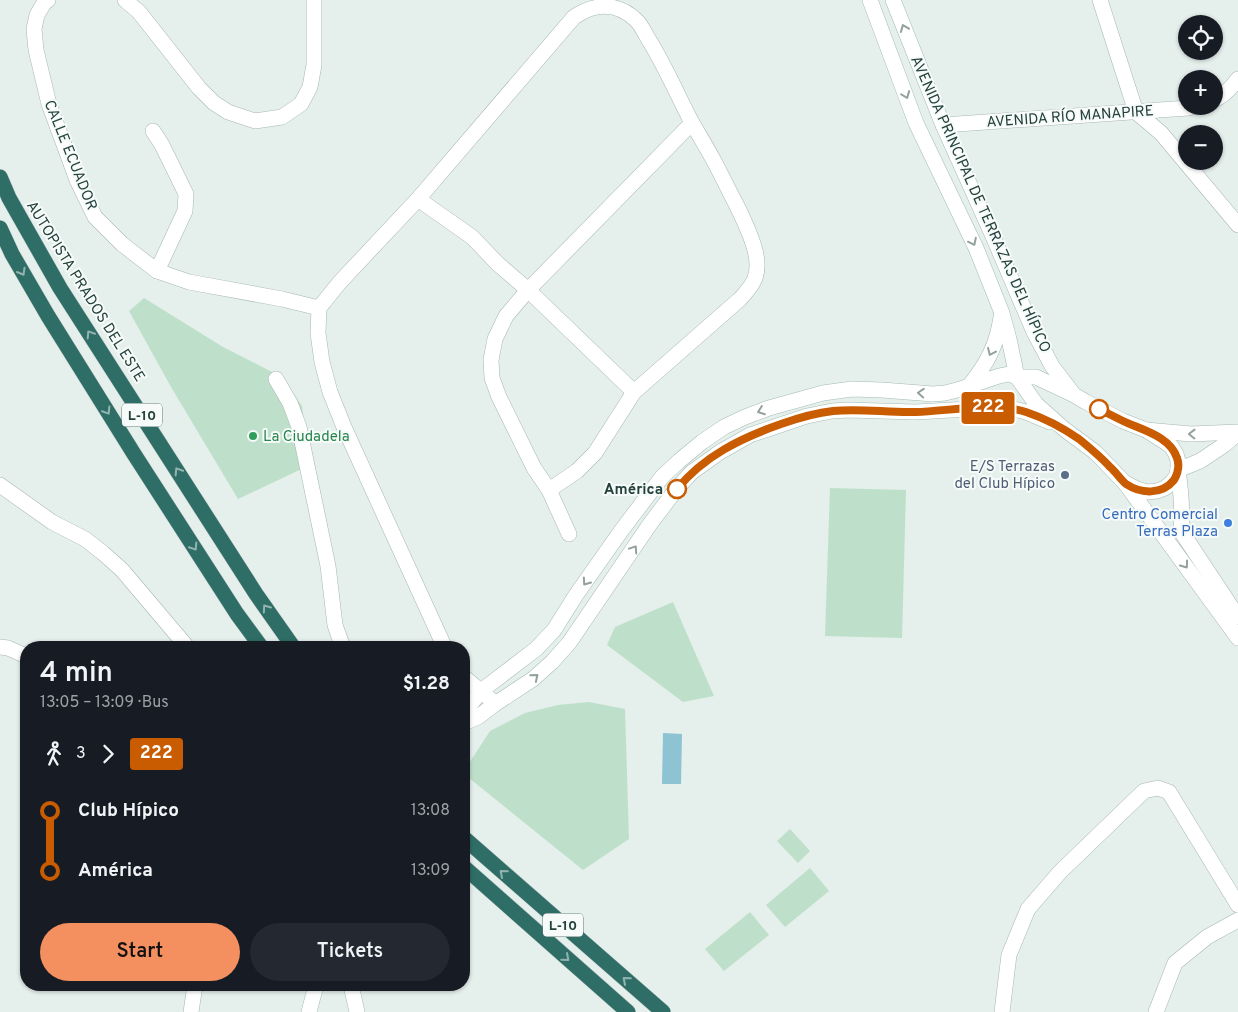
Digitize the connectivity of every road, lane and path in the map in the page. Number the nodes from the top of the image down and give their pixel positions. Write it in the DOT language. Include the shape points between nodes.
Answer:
graph roads {
  1 [pos="48,0"];
  2 [pos="125,0"];
  3 [pos="314,0"];
  4 [pos="870,0"];
  5 [pos="892,0"];
  6 [pos="1100,0"];
  7 [pos="1238,78"];
  8 [pos="1223,95"];
  9 [pos="1178,109"];
  10 [pos="1136,112"];
  11 [pos="692,123"];
  12 [pos="943,125"];
  13 [pos="154,131"];
  14 [pos="0,177"];
  15 [pos="418,199"];
  16 [pos="1238,225"];
  17 [pos="0,228"];
  18 [pos="157,271"];
  19 [pos="528,290"];
  20 [pos="319,308"];
  21 [pos="1002,313"];
  22 [pos="1017,377"];
  23 [pos="276,379"];
  24 [pos="968,386"];
  25 [pos="634,392"];
  26 [pos="1074,395"];
  27 [pos="1064,430"];
  28 [pos="1146,430"];
  29 [pos="1238,432"];
  30 [pos="1178,470"];
  31 [pos="1125,483"];
  32 [pos="0,485"];
  33 [pos="549,490"];
  34 [pos="569,534"];
  35 [pos="1238,617"];
  36 [pos="1238,638"];
  37 [pos="182,641"];
  38 [pos="257,641"];
  39 [pos="289,641"];
  40 [pos="341,641"];
  41 [pos="442,641"];
  42 [pos="0,647"];
  43 [pos="20,653"];
  44 [pos="470,684"];
  45 [pos="495,704"];
  46 [pos="470,720"];
  47 [pos="470,843"];
  48 [pos="470,873"];
  49 [pos="1238,905"];
  50 [pos="1238,920"];
  51 [pos="194,991"];
  52 [pos="314,991"];
  53 [pos="353,991"];
  54 [pos="191,1012"];
  55 [pos="309,1012"];
  56 [pos="357,1012"];
  57 [pos="628,1012"];
  58 [pos="663,1012"];
  59 [pos="1002,1012"];
  60 [pos="1156,1012"];
  1 -- 18 [label="street, CALLE ECUADOR" via="37,15 34,29 36,50 49,104 77,180 95,217 138,258"];
  2 -- 3 [label="street" via="139,12 214,103 228,112 255,121 282,116 301,104 310,87 314,65"];
  4 -- 21 [label="street, AVENIDA PRINCIPAL DE TERRAZAS DEL HÍPICO, one-way" via="916,123 976,248"];
  12 -- 5 [label="street, AVENIDA PRINCIPAL DE TERRAZAS DEL HÍPICO, one-way"];
  6 -- 10 [label="street"];
  7 -- 8 [label="street"];
  9 -- 10 [label="street, AVENIDA RÍO MANAPIRE"];
  10 -- 12 [label="street, AVENIDA RÍO MANAPIRE"];
  10 -- 16 [label="street" via="1161,133"];
  11 -- 15 [label="street" via="638,21 624,11 598,6 574,17"];
  11 -- 19 [label="street"];
  11 -- 25 [label="street" via="715,162 753,241 757,272 751,288 740,299"];
  12 -- 26 [label="street, AVENIDA PRINCIPAL DE TERRAZAS DEL HÍPICO" via="1034,332 1052,366"];
  13 -- 18 [label="street" via="186,194 185,211"];
  39 -- 14 [label="highway, AUTOPISTA PRADOS DEL ESTE / L-10, one-way" via="60,288"];
  15 -- 19 [label="street" via="472,237"];
  15 -- 20 [label="street"];
  17 -- 38 [label="highway, L-10, one-way" via="48,316"];
  18 -- 20 [label="street, CALLE ECUADOR" via="189,282"];
  19 -- 25 [label="street"];
  19 -- 33 [label="street" via="506,316 495,339 492,378 534,468"];
  20 -- 41 [label="street" via="318,333 330,392"];
  21 -- 22 [label="street, AVENIDA PRINCIPAL DE TERRAZAS DEL HÍPICO"];
  21 -- 24 [label="street, one-way" via="992,351"];
  22 -- 24 [label="street" via="1009,374"];
  22 -- 26 [label="street" via="1036,377"];
  22 -- 27 [label="street, AVENIDA PRINCIPAL DE TERRAZAS DEL HÍPICO" via="1036,404"];
  23 -- 40 [label="street" via="290,402 299,427"];
  24 -- 44 [label="street, one-way" via="933,394 852,389 823,393 769,408 724,427 662,477 554,630 536,649"];
  25 -- 33 [label="street" via="595,453 577,471"];
  26 -- 28 [label="street, AVENIDA PRINCIPAL DE TERRAZAS DEL HÍPICO"];
  27 -- 31 [label="street, AVENIDA PRINCIPAL DE TERRAZAS DEL HÍPICO" via="1095,452"];
  45 -- 27 [label="street, one-way" via="533,679 569,642 660,511 692,472 750,435 832,411 915,412 1006,407 1047,420"];
  29 -- 28 [label="street, one-way" via="1191,434"];
  28 -- 30 [label="street, AVENIDA PRINCIPAL DE TERRAZAS DEL HÍPICO" via="1171,446 1178,461"];
  29 -- 30 [label="street" via="1200,461"];
  30 -- 31 [label="street, AVENIDA PRINCIPAL DE TERRAZAS DEL HÍPICO" via="1171,483 1157,491 1147,492"];
  30 -- 35 [label="street" via="1182,491 1181,532"];
  31 -- 36 [label="street, one-way"];
  32 -- 37 [label="street" via="103,553 122,570"];
  33 -- 34 [label="street"];
  42 -- 43 [label="street"];
  44 -- 45 [label="street"];
  45 -- 46 [label="street"];
  58 -- 47 [label="highway, L-10, one-way"];
  48 -- 57 [label="highway, L-10, one-way"];
  49 -- 59 [label="street" via="1168,792 1158,788 1144,792 1060,872 1028,909 1009,955"];
  50 -- 60 [label="street" via="1207,937 1175,963"];
  51 -- 54 [label="street"];
  52 -- 55 [label="street"];
  53 -- 56 [label="street"];
}
